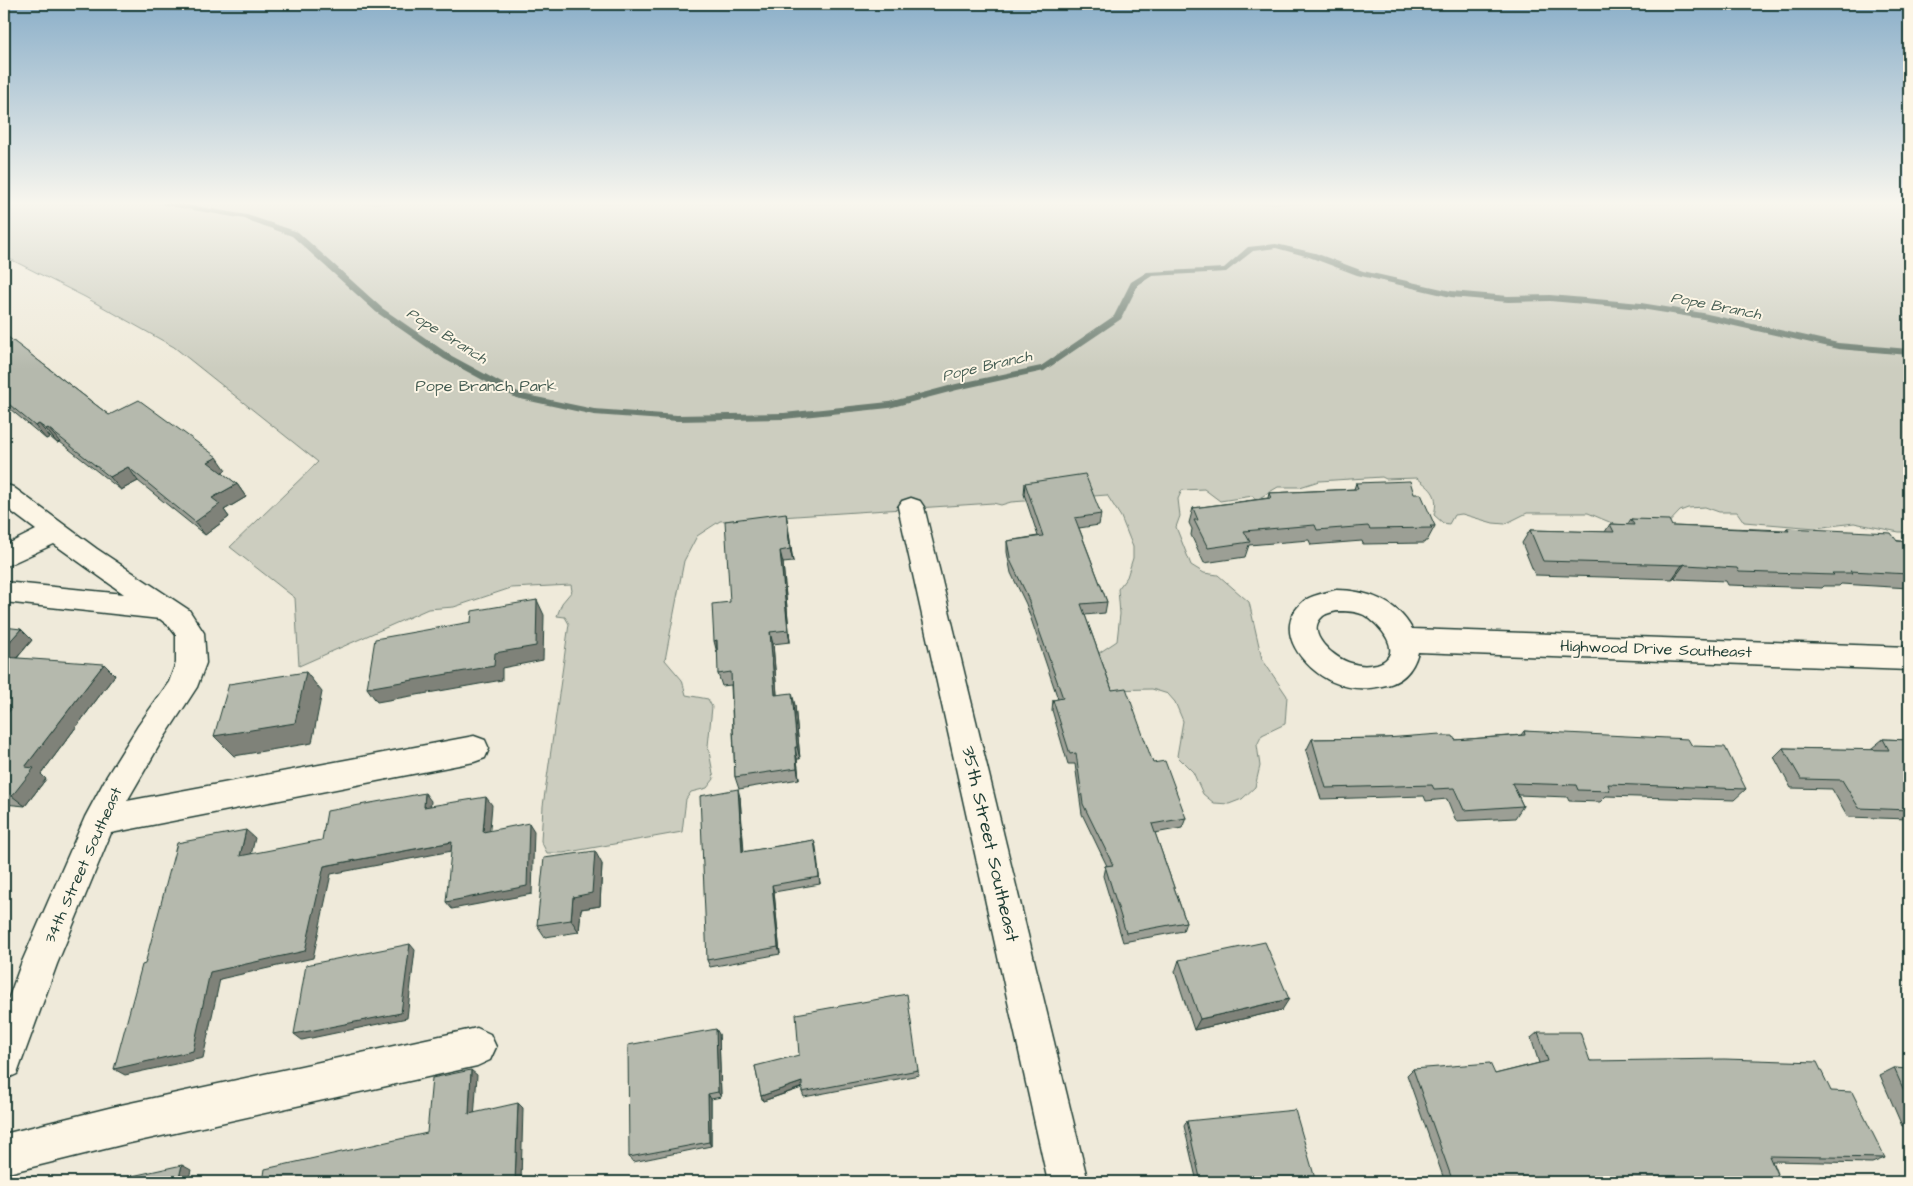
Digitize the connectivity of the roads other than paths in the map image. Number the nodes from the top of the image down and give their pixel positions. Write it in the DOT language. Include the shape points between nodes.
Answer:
graph roads {
  1 [pos="4,493"];
  2 [pos="912,506"];
  3 [pos="55,532"];
  4 [pos="4,557"];
  5 [pos="4,592"];
  6 [pos="165,607"];
  7 [pos="1403,640"];
  8 [pos="1909,660"];
  9 [pos="474,749"];
  10 [pos="101,820"];
  11 [pos="477,1047"];
  12 [pos="4,1061"];
  13 [pos="4,1154"];
  14 [pos="1068,1182"];
  1 -- 3 [label="street, 34th Street Southeast"];
  2 -- 14 [label="street, 35th Street Southeast"];
  3 -- 4 [label="street"];
  3 -- 6 [label="street, 34th Street Southeast"];
  5 -- 6 [label="street"];
  6 -- 10 [label="street, 34th Street Southeast" via="190,633 191,664 182,687 149,735"];
  7 -- 8 [label="street, Highwood Drive Southeast"];
  9 -- 10 [label="street"];
  10 -- 12 [label="street, 34th Street Southeast" via="39,964"];
  11 -- 13 [label="street" via="120,1125"];
}
